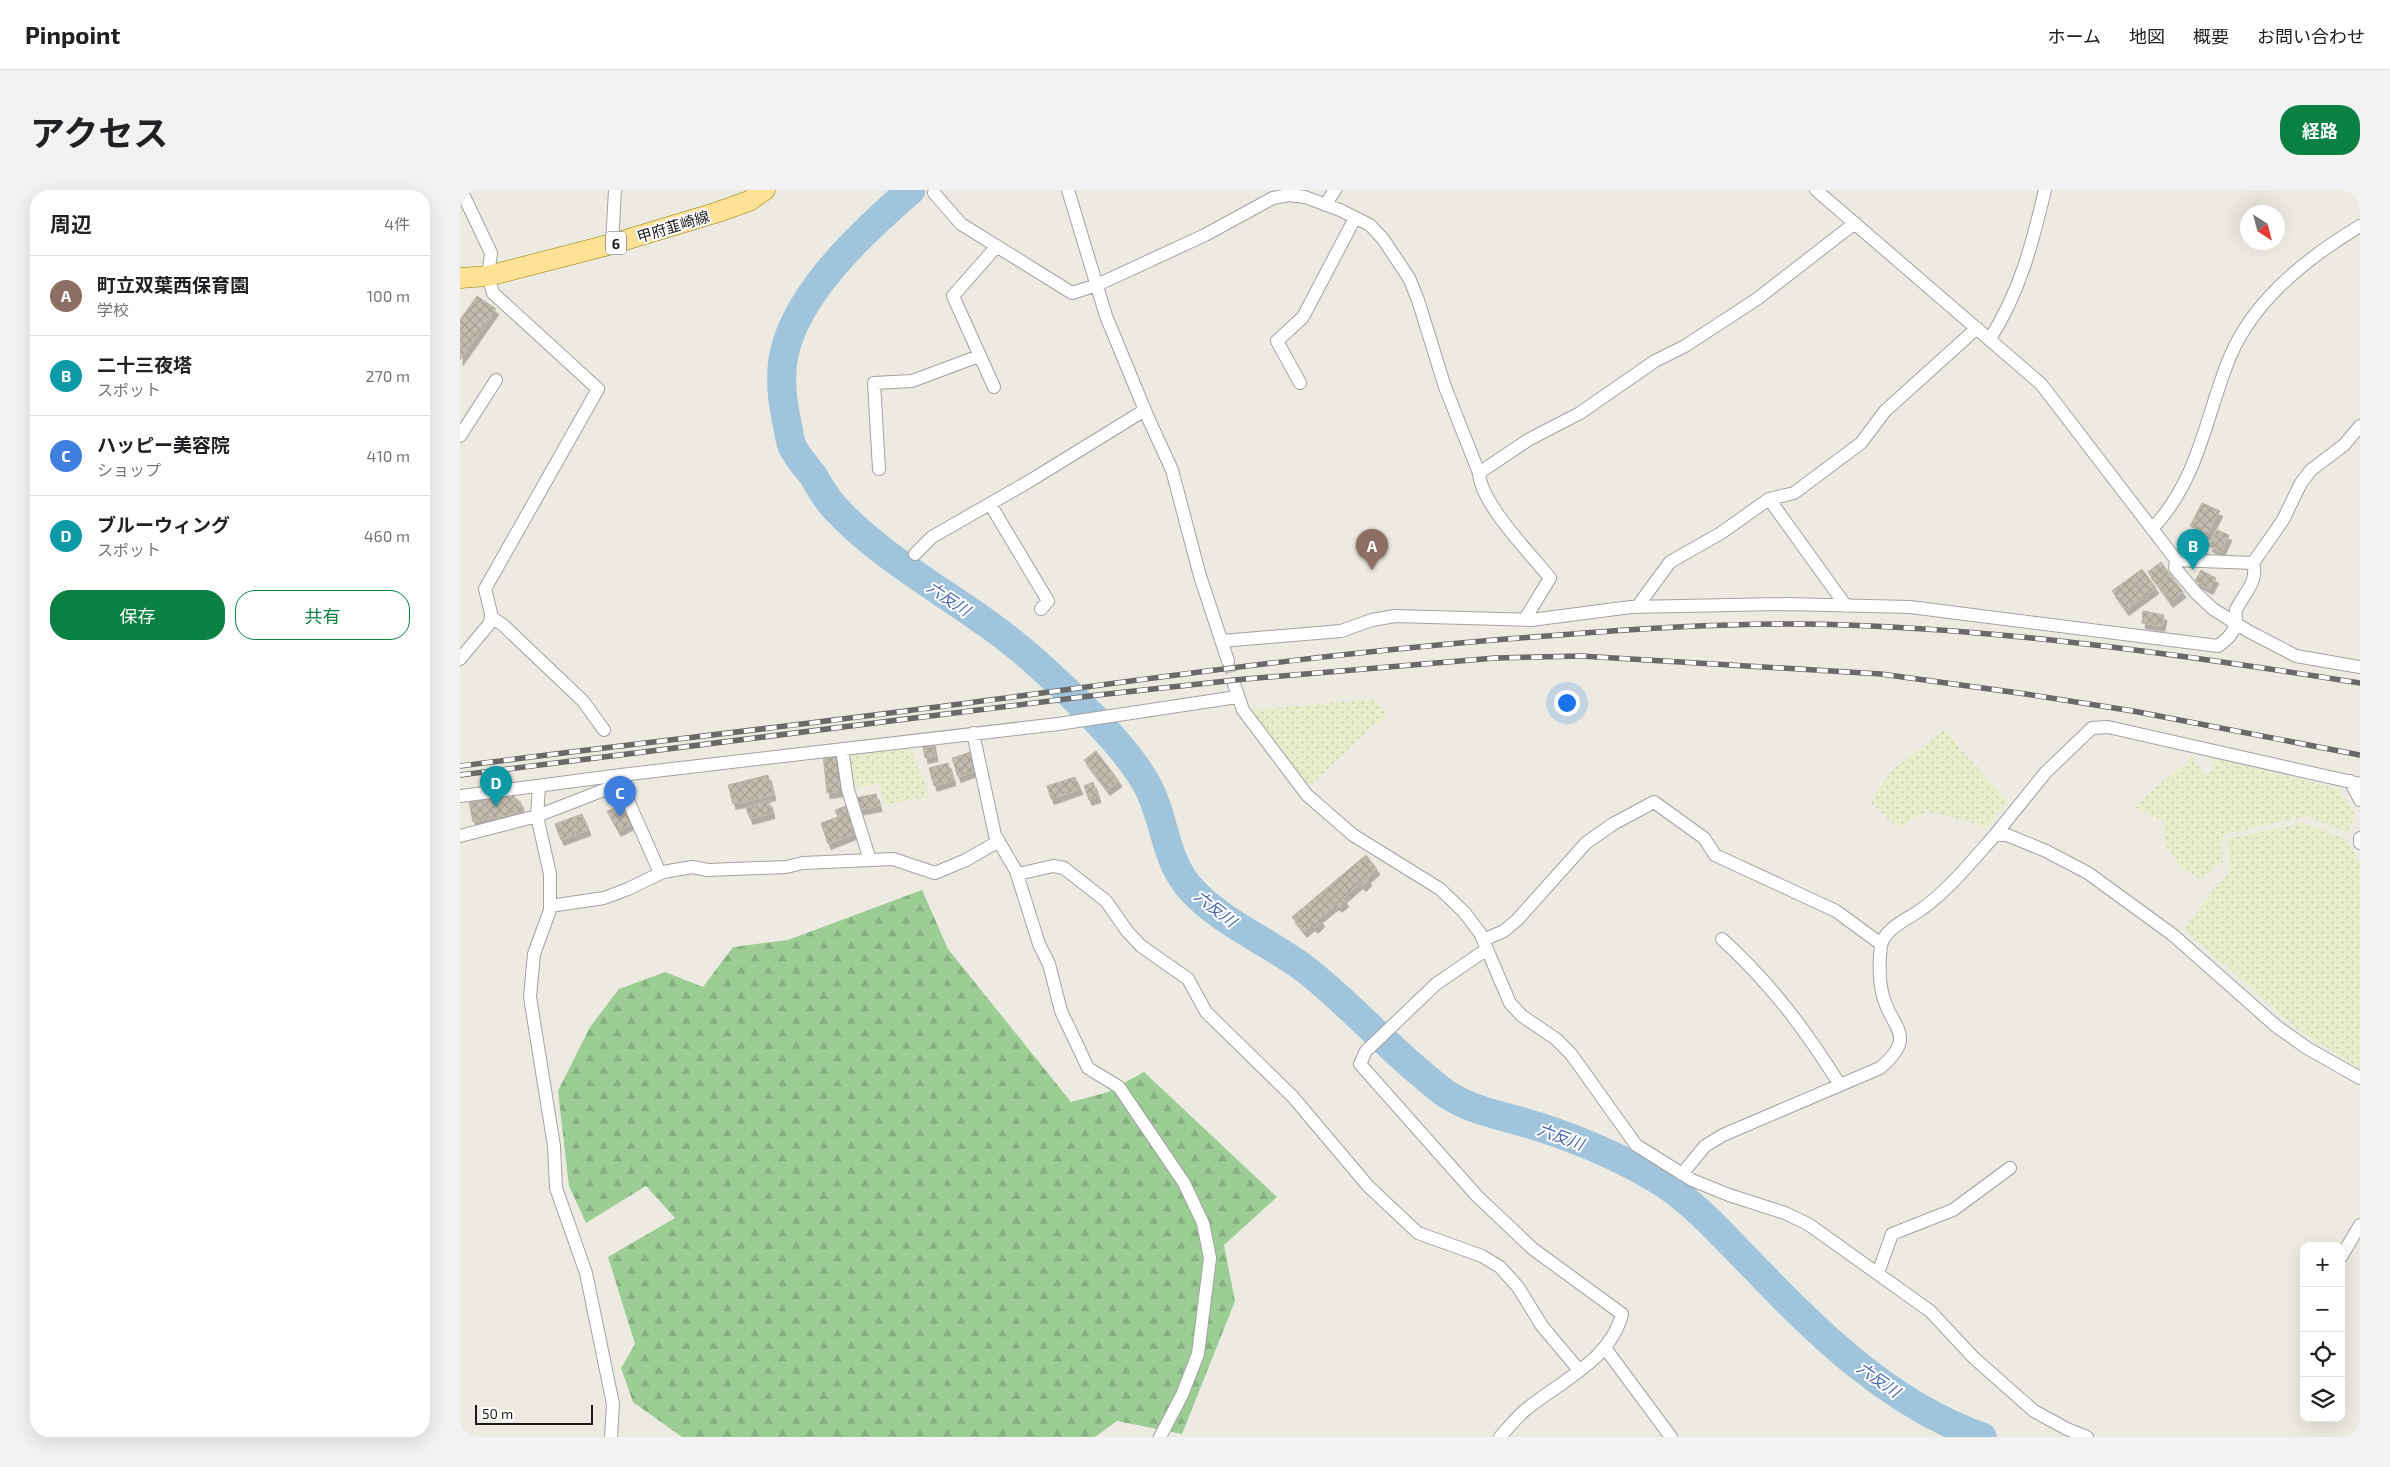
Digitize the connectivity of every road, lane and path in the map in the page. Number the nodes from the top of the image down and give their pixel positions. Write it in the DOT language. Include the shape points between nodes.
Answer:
graph roads {
  1 [pos="461,190"];
  2 [pos="615,190"];
  3 [pos="766,190"];
  4 [pos="1068,190"];
  5 [pos="1336,190"];
  6 [pos="1816,190"];
  7 [pos="2045,190"];
  8 [pos="934,193"];
  9 [pos="1269,195"];
  10 [pos="1325,205"];
  11 [pos="1355,218"];
  12 [pos="1855,223"];
  13 [pos="2360,226"];
  14 [pos="612,244"];
  15 [pos="997,246"];
  16 [pos="462,276"];
  17 [pos="488,276"];
  18 [pos="1097,285"];
  19 [pos="1977,328"];
  20 [pos="1990,339"];
  21 [pos="979,356"];
  22 [pos="496,380"];
  23 [pos="1300,383"];
  24 [pos="994,387"];
  25 [pos="1145,410"];
  26 [pos="2360,426"];
  27 [pos="460,436"];
  28 [pos="879,469"];
  29 [pos="1478,473"];
  30 [pos="1769,500"];
  31 [pos="990,504"];
  32 [pos="2152,529"];
  33 [pos="915,554"];
  34 [pos="2176,560"];
  35 [pos="2253,563"];
  36 [pos="1846,606"];
  37 [pos="1637,607"];
  38 [pos="1041,608"];
  39 [pos="491,617"];
  40 [pos="1525,620"];
  41 [pos="2236,624"];
  42 [pos="1222,641"];
  43 [pos="460,659"];
  44 [pos="1228,661"];
  45 [pos="2360,667"];
  46 [pos="1234,684"];
  47 [pos="1237,697"];
  48 [pos="604,730"];
  49 [pos="973,734"];
  50 [pos="842,749"];
  51 [pos="619,776"];
  52 [pos="2355,783"];
  53 [pos="539,786"];
  54 [pos="460,796"];
  55 [pos="2360,800"];
  56 [pos="537,816"];
  57 [pos="1995,835"];
  58 [pos="460,836"];
  59 [pos="2360,838"];
  60 [pos="998,841"];
  61 [pos="2360,843"];
  62 [pos="870,860"];
  63 [pos="660,873"];
  64 [pos="1018,874"];
  65 [pos="550,906"];
  66 [pos="1722,938"];
  67 [pos="1485,944"];
  68 [pos="1881,944"];
  69 [pos="2360,1078"];
  70 [pos="1840,1085"];
  71 [pos="2010,1168"];
  72 [pos="1682,1174"];
  73 [pos="2360,1225"];
  74 [pos="2345,1250"];
  75 [pos="1878,1272"];
  76 [pos="1605,1348"];
  77 [pos="1579,1370"];
  78 [pos="611,1437"];
  79 [pos="1160,1437"];
  80 [pos="1500,1437"];
  81 [pos="1671,1437"];
  82 [pos="2087,1437"];
  1 -- 17 [label="street" via="492,253"];
  2 -- 14 [label="street"];
  3 -- 14 [label="main road, 甲府韮崎線 / 6" via="749,201 718,212"];
  4 -- 18 [label="street"];
  5 -- 10 [label="street"];
  6 -- 12 [label="street"];
  7 -- 20 [label="street" via="2021,280"];
  8 -- 15 [label="street" via="961,224"];
  9 -- 10 [label="street" via="1305,197"];
  9 -- 18 [label="street" via="1212,232"];
  10 -- 11 [label="street"];
  11 -- 23 [label="street" via="1303,317 1277,341"];
  11 -- 29 [label="street" via="1370,225 1383,239 1409,278 1445,388"];
  12 -- 19 [label="street"];
  12 -- 29 [label="street" via="1757,299"];
  13 -- 32 [label="street" via="2328,245 2290,276 2260,308 2226,366 2193,466 2177,496"];
  14 -- 17 [label="main road, 甲府韮崎線 / 6"];
  15 -- 18 [label="street" via="1072,293"];
  15 -- 21 [label="street" via="953,296"];
  16 -- 17 [label="main road, 甲府韮崎線 / 6"];
  17 -- 39 [label="street" via="493,293 598,389 485,589"];
  18 -- 25 [label="street" via="1106,316"];
  19 -- 20 [label="street"];
  19 -- 30 [label="street" via="1885,411 1860,443 1794,493"];
  20 -- 32 [label="street" via="2041,384"];
  21 -- 24 [label="street"];
  21 -- 28 [label="street" via="912,381 874,383"];
  22 -- 27 [label="street"];
  25 -- 31 [label="street"];
  25 -- 42 [label="street" via="1172,470 1200,576"];
  26 -- 35 [label="street" via="2344,445 2311,470 2283,520"];
  29 -- 40 [label="street" via="1480,486 1493,507 1550,578"];
  30 -- 36 [label="street"];
  30 -- 37 [label="street" via="1670,562"];
  31 -- 33 [label="street" via="932,537"];
  31 -- 38 [label="street" via="1048,601"];
  32 -- 34 [label="street"];
  34 -- 35 [label="street"];
  34 -- 41 [label="street" via="2175,568 2196,593"];
  35 -- 41 [label="street" via="2253,583 2235,611"];
  36 -- 37 [label="street"];
  36 -- 41 [label="street" via="1919,608 2218,646 2228,639"];
  37 -- 40 [label="street"];
  39 -- 43 [label="street" via="490,623"];
  39 -- 48 [label="street" via="583,701"];
  40 -- 42 [label="street" via="1395,616 1341,631"];
  41 -- 45 [label="street" via="2296,656"];
  42 -- 44 [label="street"];
  46 -- 47 [label="street"];
  47 -- 49 [label="street"];
  47 -- 67 [label="street" via="1243,710 1307,795 1353,835 1440,889 1464,912"];
  49 -- 50 [label="street"];
  49 -- 60 [label="street"];
  50 -- 51 [label="street"];
  50 -- 62 [label="street" via="848,790"];
  51 -- 53 [label="street"];
  51 -- 56 [label="street" via="609,788"];
  51 -- 63 [label="street"];
  52 -- 55 [label="street"];
  52 -- 57 [label="street" via="2108,727 2092,728 2046,772"];
  53 -- 54 [label="street"];
  53 -- 56 [label="street"];
  56 -- 58 [label="street"];
  56 -- 65 [label="street" via="550,874"];
  57 -- 68 [label="street" via="1936,899 1888,933"];
  57 -- 69 [label="street" via="2007,834 2088,873 2173,935 2276,1026"];
  59 -- 61 [label="street"];
  60 -- 62 [label="street" via="935,873 893,858"];
  60 -- 64 [label="street"];
  62 -- 63 [label="street" via="803,863 786,867 708,870 692,867"];
  63 -- 65 [label="street" via="604,898"];
  64 -- 77 [label="street" via="1053,866 1064,868 1106,901 1141,946 1188,979 1206,1012 1293,1097 1368,1186 1418,1233 1482,1256 1500,1267 1518,1287 1542,1326"];
  64 -- 79 [label="street" via="1039,944 1049,964 1061,1011 1088,1068 1119,1087 1184,1183 1203,1223 1210,1258 1198,1354 1182,1396"];
  65 -- 78 [label="street" via="534,954 530,997 554,1146 556,1188 586,1273 614,1404"];
  66 -- 70 [label="street" via="1750,964 1804,1029"];
  67 -- 68 [label="street" via="1518,920 1586,843 1654,802 1704,838 1716,855 1836,910"];
  67 -- 72 [label="street" via="1510,1003 1571,1054 1636,1145"];
  67 -- 76 [label="street" via="1390,1027 1366,1051 1360,1064 1477,1196 1533,1249 1622,1314"];
  68 -- 70 [label="street" via="1882,992 1900,1034 1900,1045 1880,1068"];
  70 -- 72 [label="street" via="1723,1134 1705,1146"];
  71 -- 75 [label="street" via="1953,1210 1892,1234"];
  72 -- 75 [label="street" via="1808,1224"];
  73 -- 74 [label="street"];
  75 -- 82 [label="street" via="1930,1311 1974,1358 2034,1410"];
  76 -- 77 [label="street"];
  76 -- 81 [label="street"];
  77 -- 80 [label="street" via="1528,1408"];
}
